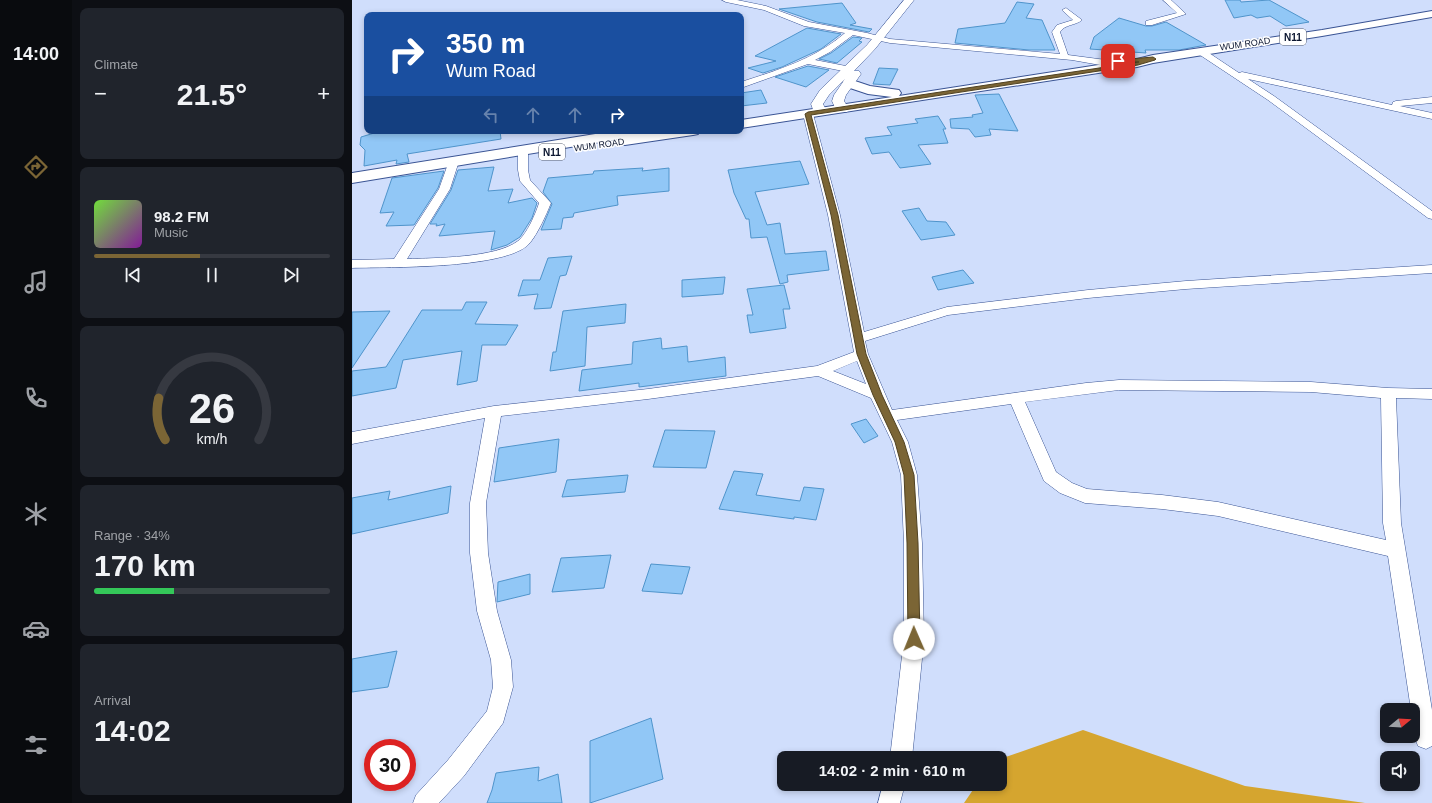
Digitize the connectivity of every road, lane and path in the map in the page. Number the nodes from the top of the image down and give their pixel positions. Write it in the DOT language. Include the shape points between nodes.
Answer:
graph roads {
  1 [pos="726,0"];
  2 [pos="909,0"];
  3 [pos="1167,0"];
  4 [pos="1066,10"];
  5 [pos="1432,14"];
  6 [pos="1149,23"];
  7 [pos="851,32"];
  8 [pos="878,38"];
  9 [pos="1200,51"];
  10 [pos="860,57"];
  11 [pos="1153,59"];
  12 [pos="806,61"];
  13 [pos="1073,61"];
  14 [pos="848,69"];
  15 [pos="1235,73"];
  16 [pos="848,83"];
  17 [pos="744,84"];
  18 [pos="894,93"];
  19 [pos="1432,100"];
  20 [pos="840,105"];
  21 [pos="1386,106"];
  22 [pos="815,110"];
  23 [pos="744,116"];
  24 [pos="1432,116"];
  25 [pos="744,123"];
  26 [pos="625,134"];
  27 [pos="661,134"];
  28 [pos="522,153"];
  29 [pos="454,163"];
  30 [pos="352,178"];
  31 [pos="1432,216"];
  32 [pos="399,262"];
  33 [pos="352,264"];
  34 [pos="1432,270"];
  35 [pos="860,346"];
  36 [pos="819,371"];
  37 [pos="1388,393"];
  38 [pos="1432,394"];
  39 [pos="877,395"];
  40 [pos="1016,399"];
  41 [pos="494,412"];
  42 [pos="887,416"];
  43 [pos="352,438"];
  44 [pos="1396,550"];
  45 [pos="1426,738"];
  46 [pos="902,751"];
  47 [pos="892,791"];
  48 [pos="424,803"];
  49 [pos="889,803"];
  1 -- 7 [label="street" via="766,8 806,24"];
  2 -- 8 [label="main road"];
  3 -- 6 [label="street" via="1182,14"];
  4 -- 13 [label="street" via="1078,20 1058,27 1056,32"];
  5 -- 9 [label="highway, WUM ROAD / N11"];
  7 -- 8 [label="street"];
  7 -- 12 [label="street" via="829,50"];
  8 -- 10 [label="main road"];
  8 -- 13 [label="street"];
  9 -- 11 [label="highway, WUM ROAD / N11"];
  9 -- 15 [label="street"];
  10 -- 14 [label="main road"];
  10 -- 16 [label="main road" via="860,67"];
  11 -- 13 [label="highway, WUM ROAD / N11" via="1106,63"];
  11 -- 20 [label="highway, WUM ROAD / N11" via="1138,64"];
  12 -- 14 [label="street"];
  12 -- 17 [label="street"];
  13 -- 18 [label="highway, WUM ROAD / N11"];
  14 -- 22 [label="main road" via="824,93"];
  15 -- 21 [label="street"];
  15 -- 31 [label="street"];
  16 -- 18 [label="highway" via="868,90"];
  16 -- 20 [label="main road"];
  18 -- 20 [label="highway, WUM ROAD / N11"];
  19 -- 21 [label="street"];
  20 -- 22 [label="highway, WUM ROAD / N11"];
  21 -- 24 [label="street"];
  22 -- 23 [label="highway, WUM ROAD / N11"];
  22 -- 25 [label="highway, WUM ROAD / N11"];
  22 -- 35 [label="street"];
  26 -- 28 [label="highway, WUM ROAD / N11"];
  27 -- 28 [label="highway, WUM ROAD / N11"];
  28 -- 29 [label="highway, WUM ROAD / N11"];
  28 -- 32 [label="street" via="525,181 545,203 524,243 498,254 453,260"];
  29 -- 30 [label="highway, WUM ROAD / N11"];
  29 -- 32 [label="street" via="446,188"];
  32 -- 33 [label="street"];
  34 -- 35 [label="street" via="1186,285 947,311"];
  35 -- 36 [label="street"];
  35 -- 39 [label="street"];
  36 -- 39 [label="street"];
  36 -- 41 [label="street"];
  37 -- 38 [label="street"];
  37 -- 40 [label="street" via="1311,387 1119,385"];
  37 -- 44 [label="street" via="1392,523"];
  39 -- 42 [label="street"];
  40 -- 42 [label="street"];
  40 -- 44 [label="street" via="1050,476 1066,488 1085,496 1218,509"];
  41 -- 43 [label="street"];
  41 -- 48 [label="street" via="478,503 479,553 487,611 501,660 503,687 496,716 456,768"];
  42 -- 46 [label="street" via="900,442 909,475 913,543 914,639"];
  44 -- 45 [label="street"];
  47 -- 49 [label="street"];
}
